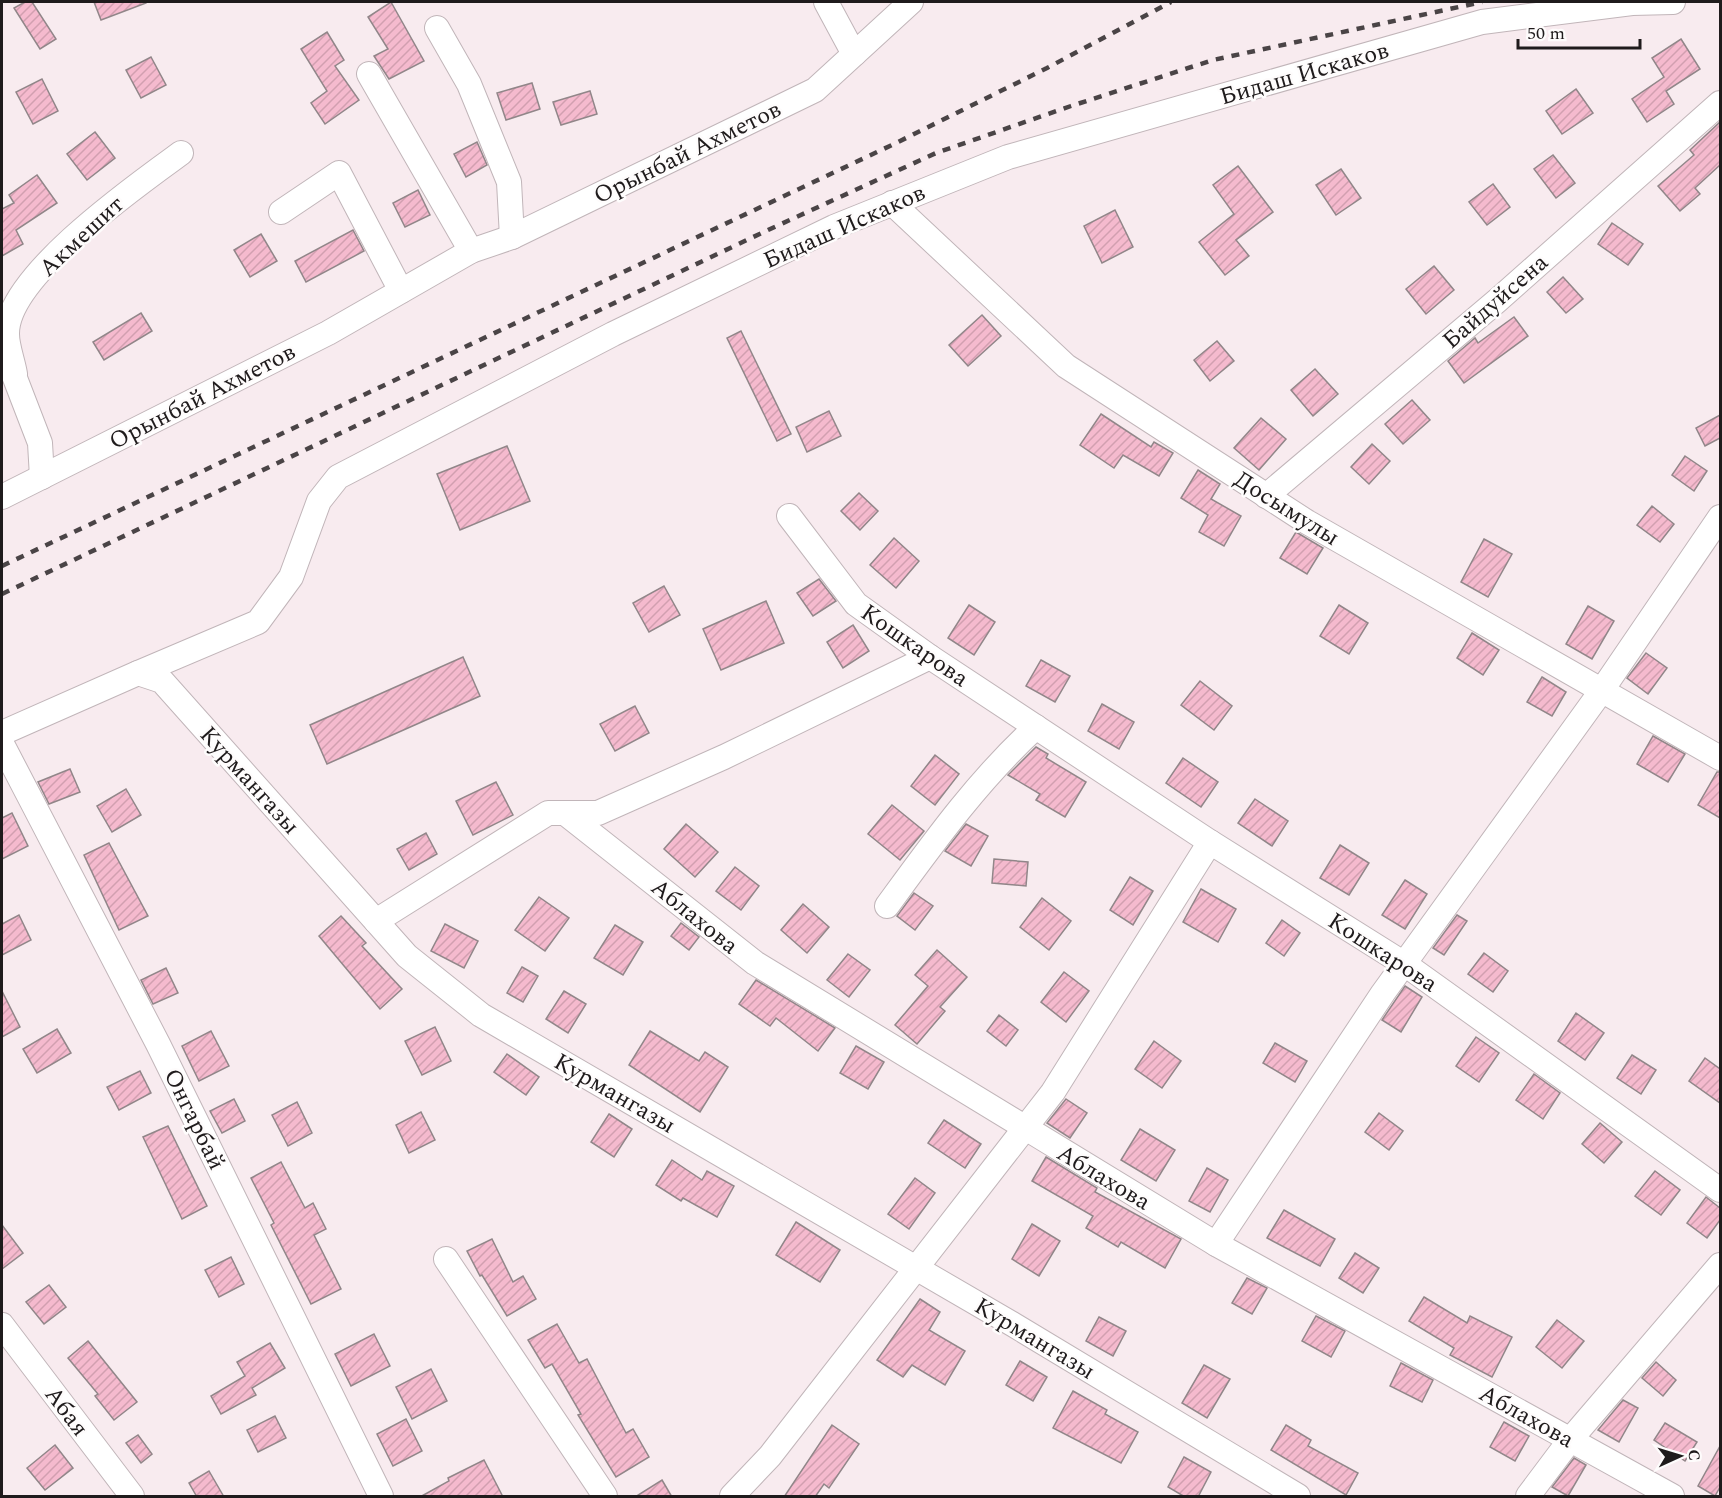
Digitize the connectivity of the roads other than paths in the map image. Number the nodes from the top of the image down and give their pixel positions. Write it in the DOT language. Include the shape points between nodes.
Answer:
graph roads {
  1 [pos="826,2"];
  2 [pos="911,2"];
  3 [pos="1673,2"];
  4 [pos="437,28"];
  5 [pos="854,54"];
  6 [pos="369,74"];
  7 [pos="1720,103"];
  8 [pos="181,153"];
  9 [pos="892,204"];
  10 [pos="281,212"];
  11 [pos="512,237"];
  12 [pos="471,251"];
  13 [pos="401,291"];
  14 [pos="2,348"];
  15 [pos="15,374"];
  16 [pos="42,477"];
  17 [pos="1266,496"];
  18 [pos="2,497"];
  19 [pos="789,516"];
  20 [pos="1720,517"];
  21 [pos="930,657"];
  22 [pos="138,673"];
  23 [pos="1602,690"];
  24 [pos="1036,727"];
  25 [pos="2,733"];
  26 [pos="2,744"];
  27 [pos="1720,758"];
  28 [pos="565,813"];
  29 [pos="1210,842"];
  30 [pos="887,906"];
  31 [pos="376,921"];
  32 [pos="1406,965"];
  33 [pos="1025,1129"];
  34 [pos="1720,1190"];
  35 [pos="1216,1244"];
  36 [pos="446,1259"];
  37 [pos="1720,1265"];
  38 [pos="916,1268"];
  39 [pos="2,1325"];
  40 [pos="1570,1440"];
  41 [pos="132,1497"];
  42 [pos="381,1497"];
  43 [pos="605,1497"];
  44 [pos="732,1497"];
  45 [pos="1298,1497"];
  46 [pos="1528,1497"];
  47 [pos="1672,1497"];
  1 -- 5 [label="street"];
  2 -- 5 [label="street, Орынбай Ахметов"];
  3 -- 9 [label="street, Бидаш Искаков" via="1632,3 1482,22 1008,157"];
  4 -- 11 [label="street" via="469,84 509,182"];
  5 -- 11 [label="street, Орынбай Ахметов" via="815,90"];
  6 -- 12 [label="street"];
  7 -- 17 [label="street, Байдуйсена" via="1498,300"];
  8 -- 15 [label="street, Акмешит" via="104,210 57,252 18,301 7,332"];
  9 -- 17 [label="street, Досымулы" via="1066,366"];
  9 -- 22 [label="street, Бидаш Искаков" via="834,227 613,334 338,477 320,501 291,577 258,622"];
  10 -- 13 [label="street" via="339,173"];
  11 -- 12 [label="street, Орынбай Ахметов"];
  12 -- 13 [label="street, Орынбай Ахметов"];
  13 -- 16 [label="street, Орынбай Ахметов" via="328,333"];
  14 -- 15 [label="street, Акмешит"];
  15 -- 16 [label="street, Акмешит" via="40,443"];
  16 -- 18 [label="street, Орынбай Ахметов"];
  17 -- 23 [label="street, Досымулы"];
  19 -- 21 [label="street, Кошкарова" via="856,604"];
  20 -- 23 [label="street"];
  21 -- 24 [label="street, Кошкарова"];
  21 -- 28 [label="street" via="598,813"];
  22 -- 25 [label="street"];
  22 -- 31 [label="street, Курмангазы" via="162,681"];
  23 -- 27 [label="street, Досымулы"];
  23 -- 32 [label="street"];
  24 -- 29 [label="street, Кошкарова"];
  24 -- 30 [label="street" via="1005,755 940,832"];
  26 -- 42 [label="street, Онгарбай" via="158,1044"];
  28 -- 31 [label="street" via="548,813"];
  28 -- 33 [label="street, Аблахова" via="754,963"];
  29 -- 32 [label="street, Кошкарова"];
  29 -- 33 [label="street" via="1053,1092"];
  31 -- 38 [label="street, Курмангазы" via="407,956 481,1015"];
  32 -- 34 [label="street, Кошкарова"];
  32 -- 35 [label="street" via="1383,993"];
  33 -- 35 [label="street, Аблахова"];
  33 -- 38 [label="street"];
  35 -- 40 [label="street, Аблахова"];
  36 -- 43 [label="street"];
  37 -- 40 [label="street"];
  38 -- 44 [label="street" via="770,1456"];
  38 -- 45 [label="street, Курмангазы"];
  39 -- 41 [label="street, Абая"];
  40 -- 46 [label="street"];
  40 -- 47 [label="street, Аблахова"];
}
